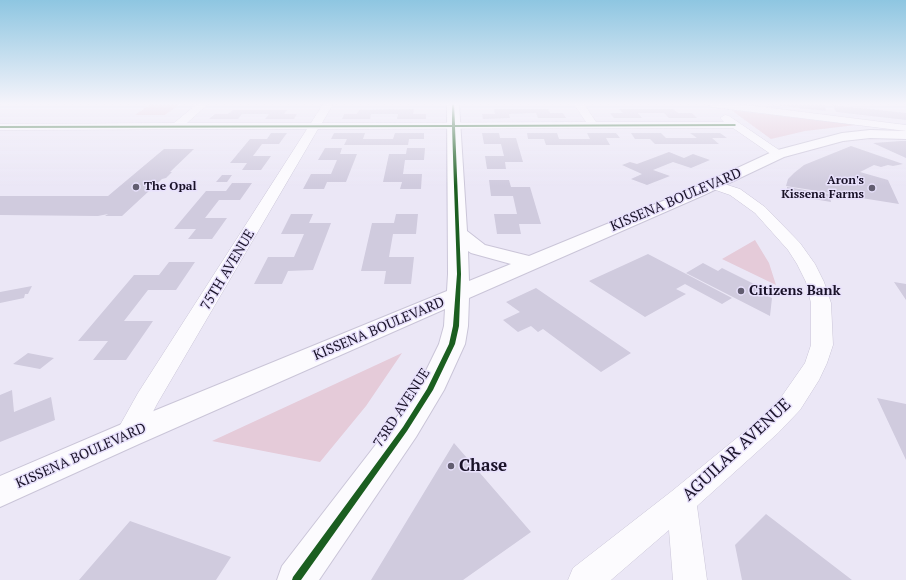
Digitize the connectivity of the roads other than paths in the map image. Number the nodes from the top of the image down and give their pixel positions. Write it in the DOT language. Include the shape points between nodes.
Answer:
graph roads {
  1 [pos="312,131"];
  2 [pos="454,131"];
  3 [pos="744,131"];
  4 [pos="836,131"];
  5 [pos="906,134"];
  6 [pos="779,154"];
  7 [pos="715,185"];
  8 [pos="457,232"];
  9 [pos="532,263"];
  10 [pos="458,294"];
  11 [pos="128,435"];
  12 [pos="0,492"];
  13 [pos="682,501"];
  14 [pos="296,580"];
  15 [pos="585,580"];
  16 [pos="690,580"];
  1 -- 11 [label="street, 75TH AVENUE"];
  2 -- 8 [label="main road, 73RD AVENUE"];
  3 -- 6 [label="street"];
  4 -- 6 [label="main road, KISSENA BOULEVARD" via="780,144"];
  5 -- 6 [label="main road, KISSENA BOULEVARD" via="842,137"];
  6 -- 7 [label="main road, KISSENA BOULEVARD"];
  7 -- 9 [label="main road, KISSENA BOULEVARD"];
  7 -- 13 [label="street, AGUILAR AVENUE" via="735,192 760,210 790,242 806,264 821,303 822,345 811,374 791,404 764,431"];
  8 -- 9 [label="main road" via="478,249"];
  8 -- 10 [label="main road, 73RD AVENUE"];
  9 -- 10 [label="main road, KISSENA BOULEVARD"];
  10 -- 11 [label="main road, KISSENA BOULEVARD" via="421,312"];
  10 -- 14 [label="main road, 73RD AVENUE" via="452,344 430,390"];
  11 -- 12 [label="main road, KISSENA BOULEVARD"];
  13 -- 15 [label="street, AGUILAR AVENUE"];
  13 -- 16 [label="street"];
}
